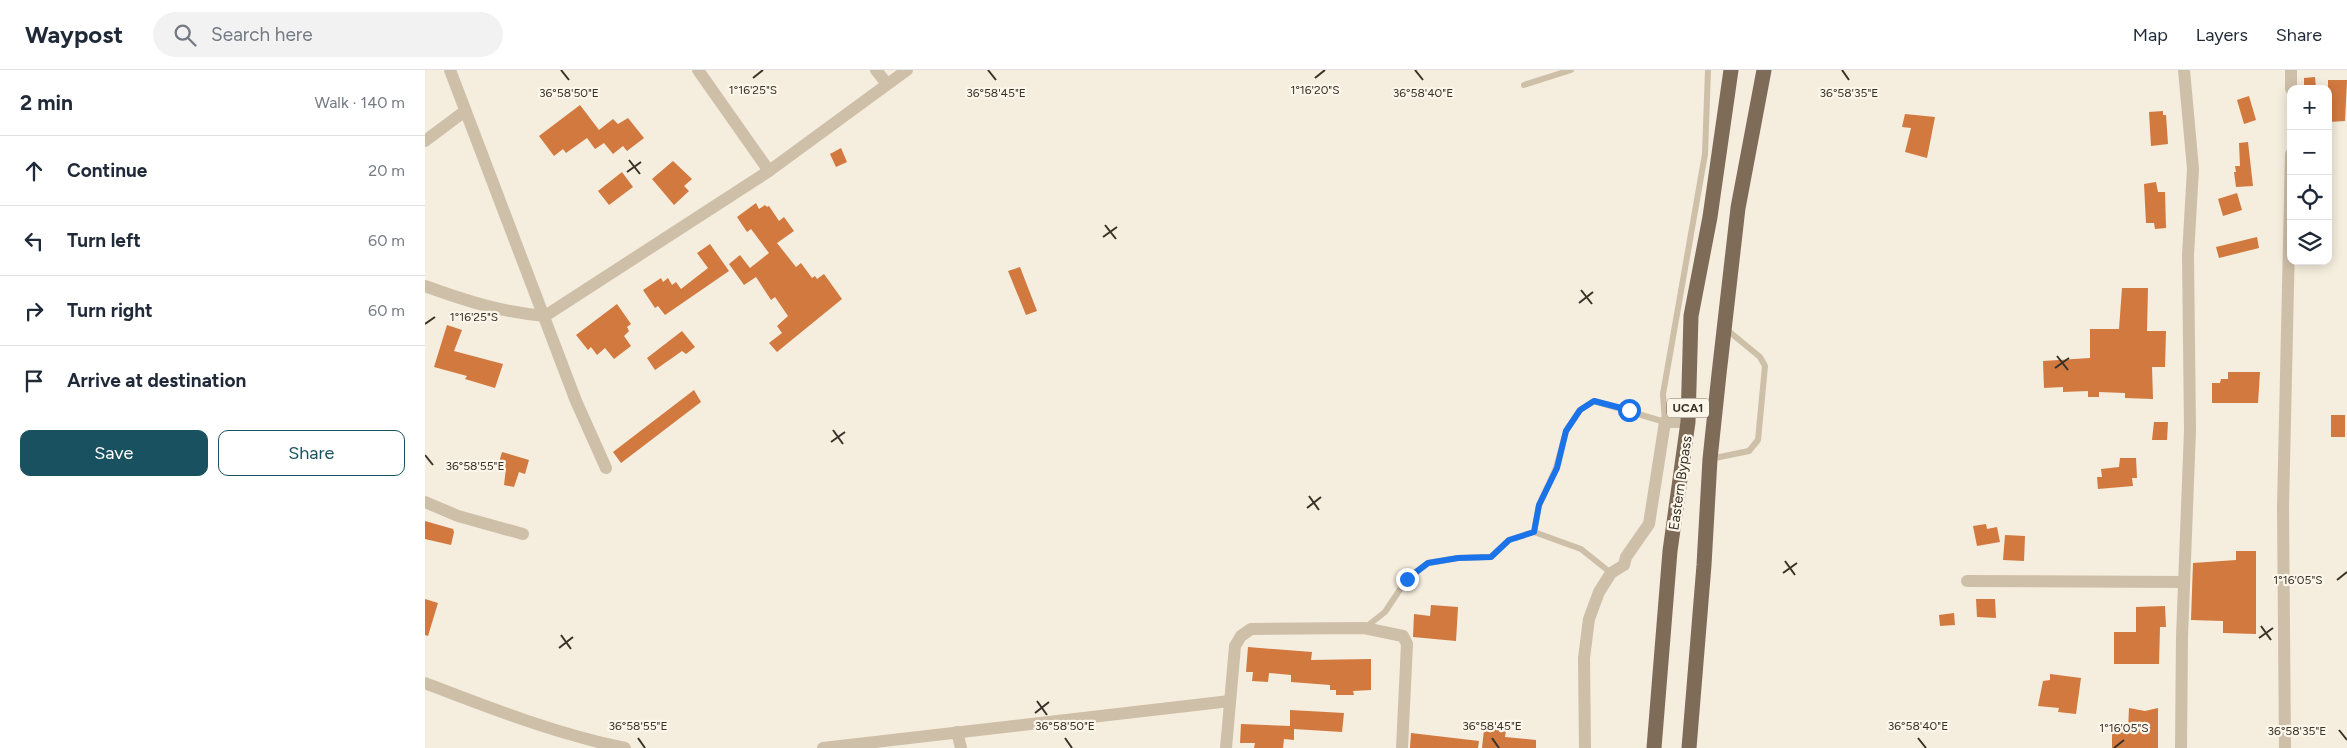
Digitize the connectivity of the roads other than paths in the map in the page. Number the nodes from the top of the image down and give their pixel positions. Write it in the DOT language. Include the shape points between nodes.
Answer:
graph roads {
  1 [pos="450,70"];
  2 [pos="698,70"];
  3 [pos="876,70"];
  4 [pos="907,70"];
  5 [pos="1571,70"];
  6 [pos="1708,70"];
  7 [pos="1731,70"];
  8 [pos="1764,70"];
  9 [pos="2184,70"];
  10 [pos="2291,70"];
  11 [pos="887,84"];
  12 [pos="1524,85"];
  13 [pos="2291,85"];
  14 [pos="465,111"];
  15 [pos="425,141"];
  16 [pos="769,171"];
  17 [pos="2291,175"];
  18 [pos="425,286"];
  19 [pos="545,316"];
  20 [pos="1725,328"];
  21 [pos="1665,422"];
  22 [pos="1688,422"];
  23 [pos="1711,459"];
  24 [pos="606,468"];
  25 [pos="425,502"];
  26 [pos="1534,532"];
  27 [pos="523,534"];
  28 [pos="1611,573"];
  29 [pos="1967,580"];
  30 [pos="2184,582"];
  31 [pos="1364,628"];
  32 [pos="425,683"];
  33 [pos="1230,701"];
  34 [pos="957,732"];
  35 [pos="625,748"];
  36 [pos="823,748"];
  37 [pos="961,748"];
  38 [pos="1226,748"];
  39 [pos="1402,748"];
  40 [pos="1585,748"];
  41 [pos="1654,748"];
  42 [pos="1689,748"];
  43 [pos="2181,748"];
  44 [pos="2285,748"];
  1 -- 14 [label="street"];
  2 -- 16 [label="street"];
  3 -- 11 [label="street"];
  4 -- 11 [label="street"];
  5 -- 12 [label="lane"];
  6 -- 21 [label="lane" via="1705,154 1663,394"];
  7 -- 22 [label="main road, Eastern Bypass / UCA1" via="1710,217 1691,316"];
  8 -- 20 [label="main road, Eastern Bypass / UCA1" via="1738,208"];
  9 -- 30 [label="street" via="2193,169 2188,255 2190,430"];
  10 -- 13 [label="street"];
  11 -- 16 [label="street"];
  14 -- 15 [label="street"];
  14 -- 19 [label="street"];
  16 -- 19 [label="street"];
  17 -- 44 [label="street" via="2283,508"];
  18 -- 19 [label="street" via="509,313"];
  19 -- 24 [label="street"];
  20 -- 23 [label="main road, Eastern Bypass / UCA1"];
  20 -- 23 [label="lane" via="1760,357 1765,366 1758,440 1749,451"];
  21 -- 22 [label="street"];
  21 -- 26 [label="lane" via="1594,401 1580,410 1566,431 1557,468 1539,505"];
  21 -- 28 [label="street" via="1649,524 1626,556 1624,565"];
  22 -- 41 [label="main road, Eastern Bypass / UCA1" via="1670,551"];
  23 -- 42 [label="main road, Eastern Bypass / UCA1"];
  25 -- 27 [label="street" via="458,516"];
  26 -- 28 [label="lane" via="1581,549"];
  26 -- 31 [label="lane" via="1509,540 1491,557 1428,563 1407,579 1385,612"];
  28 -- 40 [label="street" via="1599,592 1589,619 1584,658"];
  29 -- 30 [label="street"];
  30 -- 43 [label="street"];
  31 -- 33 [label="street" via="1251,629 1235,646"];
  31 -- 39 [label="street" via="1398,633 1407,644"];
  32 -- 35 [label="street" via="508,715 589,741"];
  33 -- 34 [label="street"];
  33 -- 38 [label="street"];
  34 -- 36 [label="street"];
  34 -- 37 [label="street"];
}
